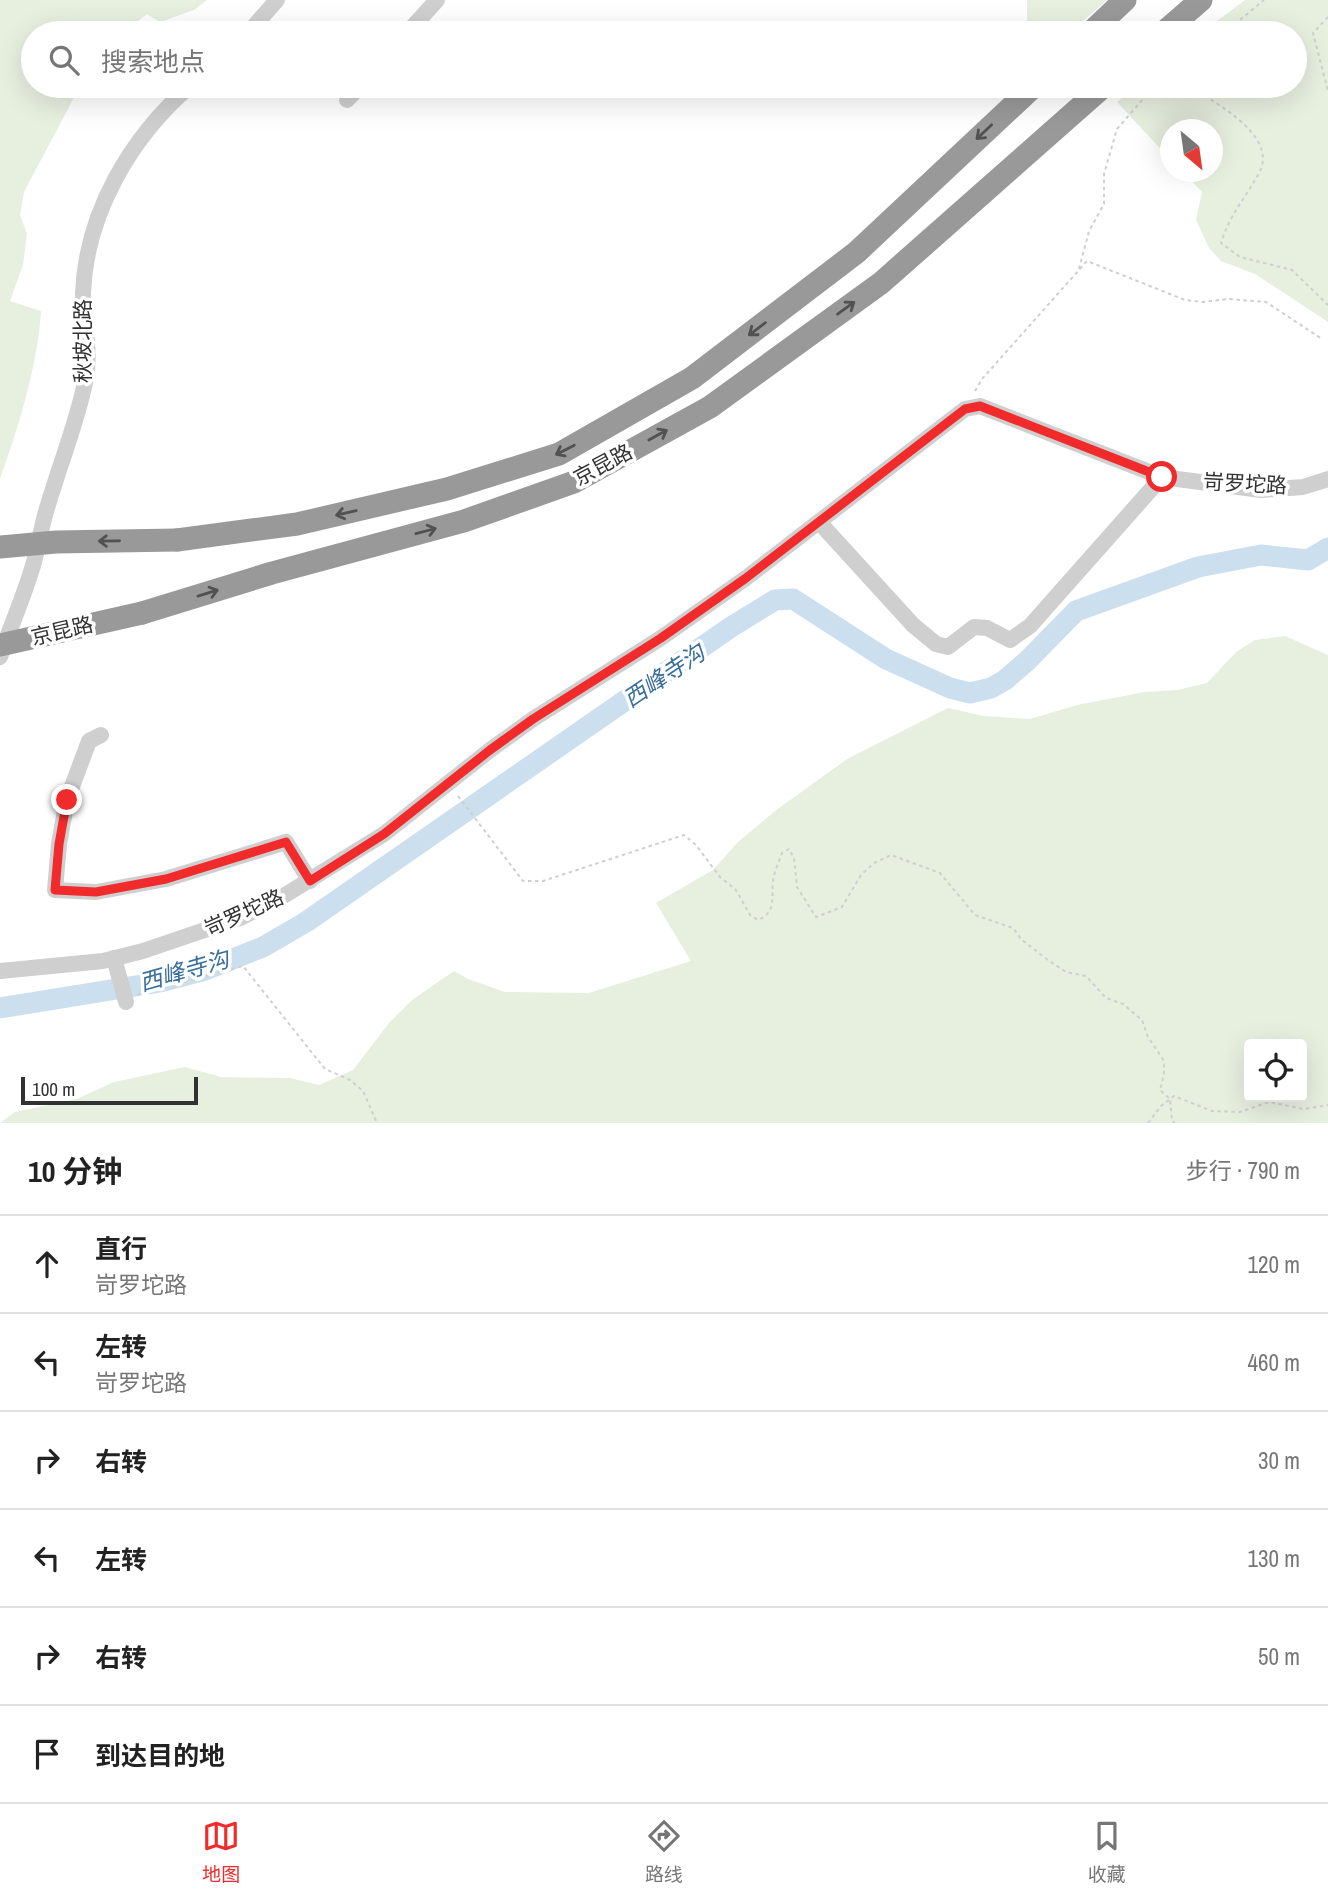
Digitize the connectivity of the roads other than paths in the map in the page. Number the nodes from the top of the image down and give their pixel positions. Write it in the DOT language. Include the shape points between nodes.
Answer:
graph roads {
  1 [pos="277,0"];
  2 [pos="437,0"];
  3 [pos="1125,0"];
  4 [pos="1201,0"];
  5 [pos="259,21"];
  6 [pos="418,21"];
  7 [pos="1103,21"];
  8 [pos="1177,21"];
  9 [pos="177,98"];
  10 [pos="1021,98"];
  11 [pos="1090,98"];
  12 [pos="1162,477"];
  13 [pos="1328,479"];
  14 [pos="819,522"];
  15 [pos="0,547"];
  16 [pos="0,645"];
  17 [pos="0,657"];
  18 [pos="101,735"];
  19 [pos="310,881"];
  20 [pos="114,958"];
  21 [pos="0,971"];
  22 [pos="126,999"];
  1 -- 5 [label="street"];
  2 -- 6 [label="street"];
  3 -- 7 [label="highway"];
  4 -- 8 [label="highway"];
  9 -- 17 [label="street, 秋坡北路" via="134,145 99,220 85,270 86,378 75,427"];
  10 -- 15 [label="highway, 京昆路, one-way, bridge" via="857,253 692,378 559,454 447,489 297,524 177,540"];
  16 -- 11 [label="highway, 京昆路, one-way, bridge" via="142,613 464,521 574,482 699,413 881,283"];
  12 -- 13 [label="street, 岢罗坨路" via="1261,490 1303,487"];
  12 -- 14 [label="street, 岢罗坨路" via="980,406 965,409"];
  12 -- 14 [label="street" via="1030,626 1010,640 974,627 948,647 936,644"];
  14 -- 19 [label="street, 岢罗坨路" via="661,638 533,719 384,834"];
  18 -- 19 [label="street" via="89,741 67,800 55,890 96,892 166,879 286,842"];
  19 -- 20 [label="street, 岢罗坨路" via="240,918"];
  20 -- 21 [label="street, 岢罗坨路"];
  20 -- 22 [label="street"];
}
